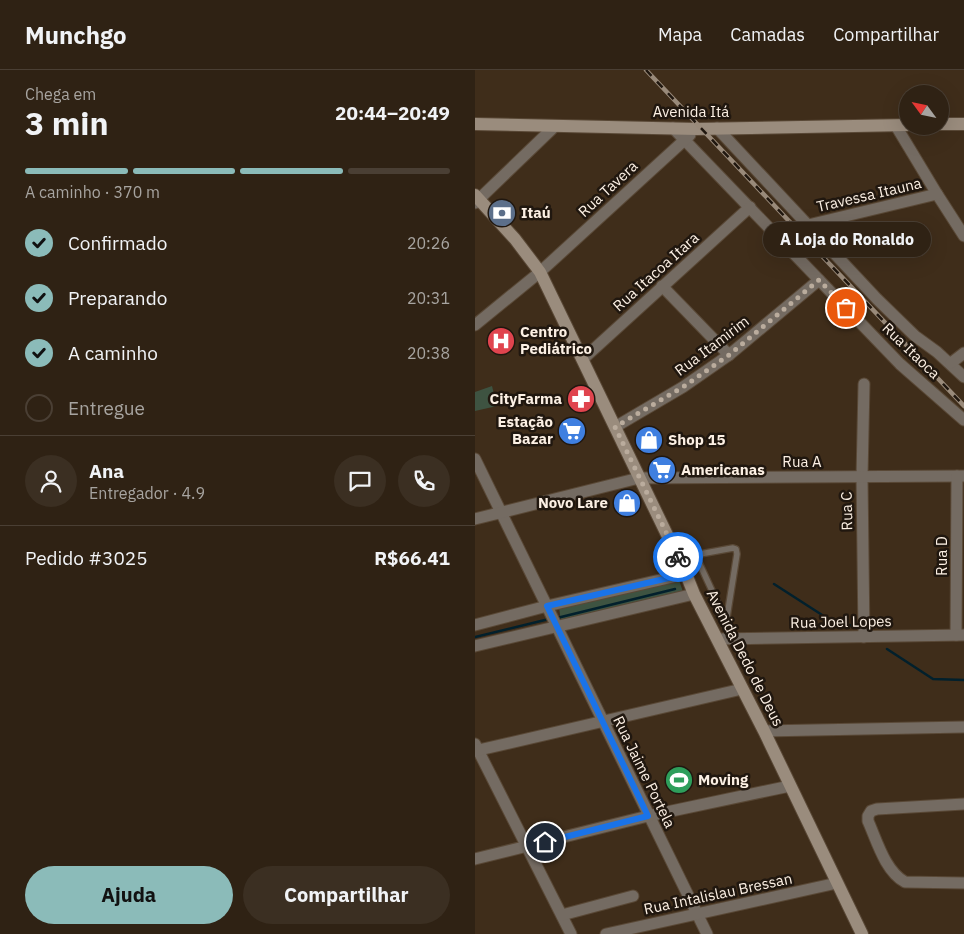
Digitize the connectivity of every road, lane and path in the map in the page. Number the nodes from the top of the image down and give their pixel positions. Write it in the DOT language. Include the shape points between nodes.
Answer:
graph roads {
  1 [pos="475,124"];
  2 [pos="949,124"];
  3 [pos="964,124"];
  4 [pos="899,125"];
  5 [pos="555,126"];
  6 [pos="673,128"];
  7 [pos="717,128"];
  8 [pos="697,129"];
  9 [pos="907,135"];
  10 [pos="684,140"];
  11 [pos="937,194"];
  12 [pos="476,199"];
  13 [pos="750,207"];
  14 [pos="808,224"];
  15 [pos="964,235"];
  16 [pos="541,272"];
  17 [pos="819,280"];
  18 [pos="662,286"];
  19 [pos="475,325"];
  20 [pos="964,353"];
  21 [pos="729,355"];
  22 [pos="583,359"];
  23 [pos="951,364"];
  24 [pos="964,377"];
  25 [pos="863,384"];
  26 [pos="964,420"];
  27 [pos="615,427"];
  28 [pos="475,459"];
  29 [pos="961,476"];
  30 [pos="862,477"];
  31 [pos="639,478"];
  32 [pos="501,513"];
  33 [pos="475,519"];
  34 [pos="695,554"];
  35 [pos="678,558"];
  36 [pos="686,574"];
  37 [pos="694,594"];
  38 [pos="548,608"];
  39 [pos="726,622"];
  40 [pos="556,624"];
  41 [pos="475,625"];
  42 [pos="960,635"];
  43 [pos="864,637"];
  44 [pos="718,639"];
  45 [pos="734,639"];
  46 [pos="475,646"];
  47 [pos="742,688"];
  48 [pos="601,720"];
  49 [pos="964,727"];
  50 [pos="764,731"];
  51 [pos="476,748"];
  52 [pos="790,786"];
  53 [pos="964,804"];
  54 [pos="648,816"];
  55 [pos="527,846"];
  56 [pos="475,859"];
  57 [pos="837,883"];
  58 [pos="964,883"];
  59 [pos="633,896"];
  60 [pos="697,913"];
  61 [pos="563,915"];
  62 [pos="571,934"];
  63 [pos="605,934"];
  64 [pos="707,934"];
  65 [pos="862,934"];
  1 -- 5 [label="main road, Avenida Itá"];
  2 -- 3 [label="main road"];
  4 -- 7 [label="main road, Avenida Itá"];
  5 -- 6 [label="main road, Avenida Itá"];
  5 -- 12 [label="street"];
  6 -- 8 [label="main road, Avenida Itá"];
  6 -- 10 [label="street, Rua Itaoca"];
  7 -- 8 [label="main road, Avenida Itá"];
  7 -- 14 [label="street"];
  8 -- 10 [label="street, Rua Tavera"];
  9 -- 11 [label="street"];
  10 -- 13 [label="street, Rua Itaoca"];
  10 -- 16 [label="street, Rua Tavera"];
  11 -- 14 [label="street, Travessa Itauna"];
  11 -- 15 [label="street"];
  12 -- 16 [label="main road, Avenida Dedo de Deus"];
  13 -- 17 [label="street, Rua Itaoca"];
  13 -- 18 [label="street, Rua Itacoa Itara"];
  14 -- 23 [label="street" via="915,336"];
  16 -- 19 [label="street, Rua Tavera"];
  16 -- 22 [label="main road, Avenida Dedo de Deus"];
  17 -- 21 [label="street, Rua Itamirim"];
  17 -- 26 [label="street, Rua Itaoca" via="901,364"];
  18 -- 21 [label="street"];
  18 -- 22 [label="street, Rua Itacoa Itara"];
  20 -- 23 [label="street"];
  21 -- 27 [label="street, Rua Itamirim"];
  22 -- 27 [label="main road, Avenida Dedo de Deus"];
  23 -- 24 [label="street"];
  25 -- 30 [label="street, Rua C"];
  27 -- 31 [label="main road, Avenida Dedo de Deus"];
  28 -- 32 [label="street, Rua Jaime Portela"];
  29 -- 30 [label="street, Rua A"];
  29 -- 42 [label="street, Rua D"];
  30 -- 31 [label="street, Rua A"];
  30 -- 43 [label="street, Rua C"];
  31 -- 32 [label="street, Rua A"];
  31 -- 35 [label="main road, Avenida Dedo de Deus"];
  32 -- 33 [label="street, Rua A"];
  32 -- 38 [label="street, Rua Jaime Portela"];
  34 -- 35 [label="lane"];
  34 -- 39 [label="lane"];
  34 -- 39 [label="lane" via="736,550"];
  35 -- 36 [label="main road, Avenida Dedo de Deus"];
  36 -- 37 [label="main road, Avenida Dedo de Deus"];
  36 -- 38 [label="street"];
  37 -- 40 [label="street"];
  37 -- 44 [label="main road, Avenida Dedo de Deus"];
  38 -- 40 [label="street, Rua Jaime Portela"];
  38 -- 41 [label="street"];
  39 -- 45 [label="lane"];
  40 -- 46 [label="street"];
  40 -- 48 [label="street, Rua Jaime Portela"];
  42 -- 43 [label="street, Rua Joel Lopes"];
  43 -- 45 [label="street, Rua Joel Lopes"];
  44 -- 45 [label="street, Rua Joel Lopes"];
  44 -- 47 [label="main road, Avenida Dedo de Deus"];
  47 -- 48 [label="street"];
  47 -- 50 [label="main road, Avenida Dedo de Deus"];
  48 -- 51 [label="street"];
  48 -- 54 [label="street, Rua Jaime Portela"];
  49 -- 50 [label="street"];
  50 -- 52 [label="main road, Avenida Dedo de Deus"];
  51 -- 55 [label="street"];
  52 -- 54 [label="street"];
  52 -- 57 [label="main road, Avenida Dedo de Deus"];
  53 -- 58 [label="street" via="877,809 868,816 883,856 899,878 905,882"];
  54 -- 55 [label="street"];
  54 -- 60 [label="street, Rua Jaime Portela"];
  55 -- 56 [label="street"];
  55 -- 61 [label="street"];
  57 -- 60 [label="street, Rua Intalislau Bressan"];
  57 -- 65 [label="main road, Avenida Dedo de Deus"];
  59 -- 61 [label="street"];
  60 -- 63 [label="street, Rua Intalislau Bressan"];
  60 -- 64 [label="street, Rua Jaime Portela"];
  61 -- 62 [label="street"];
}
